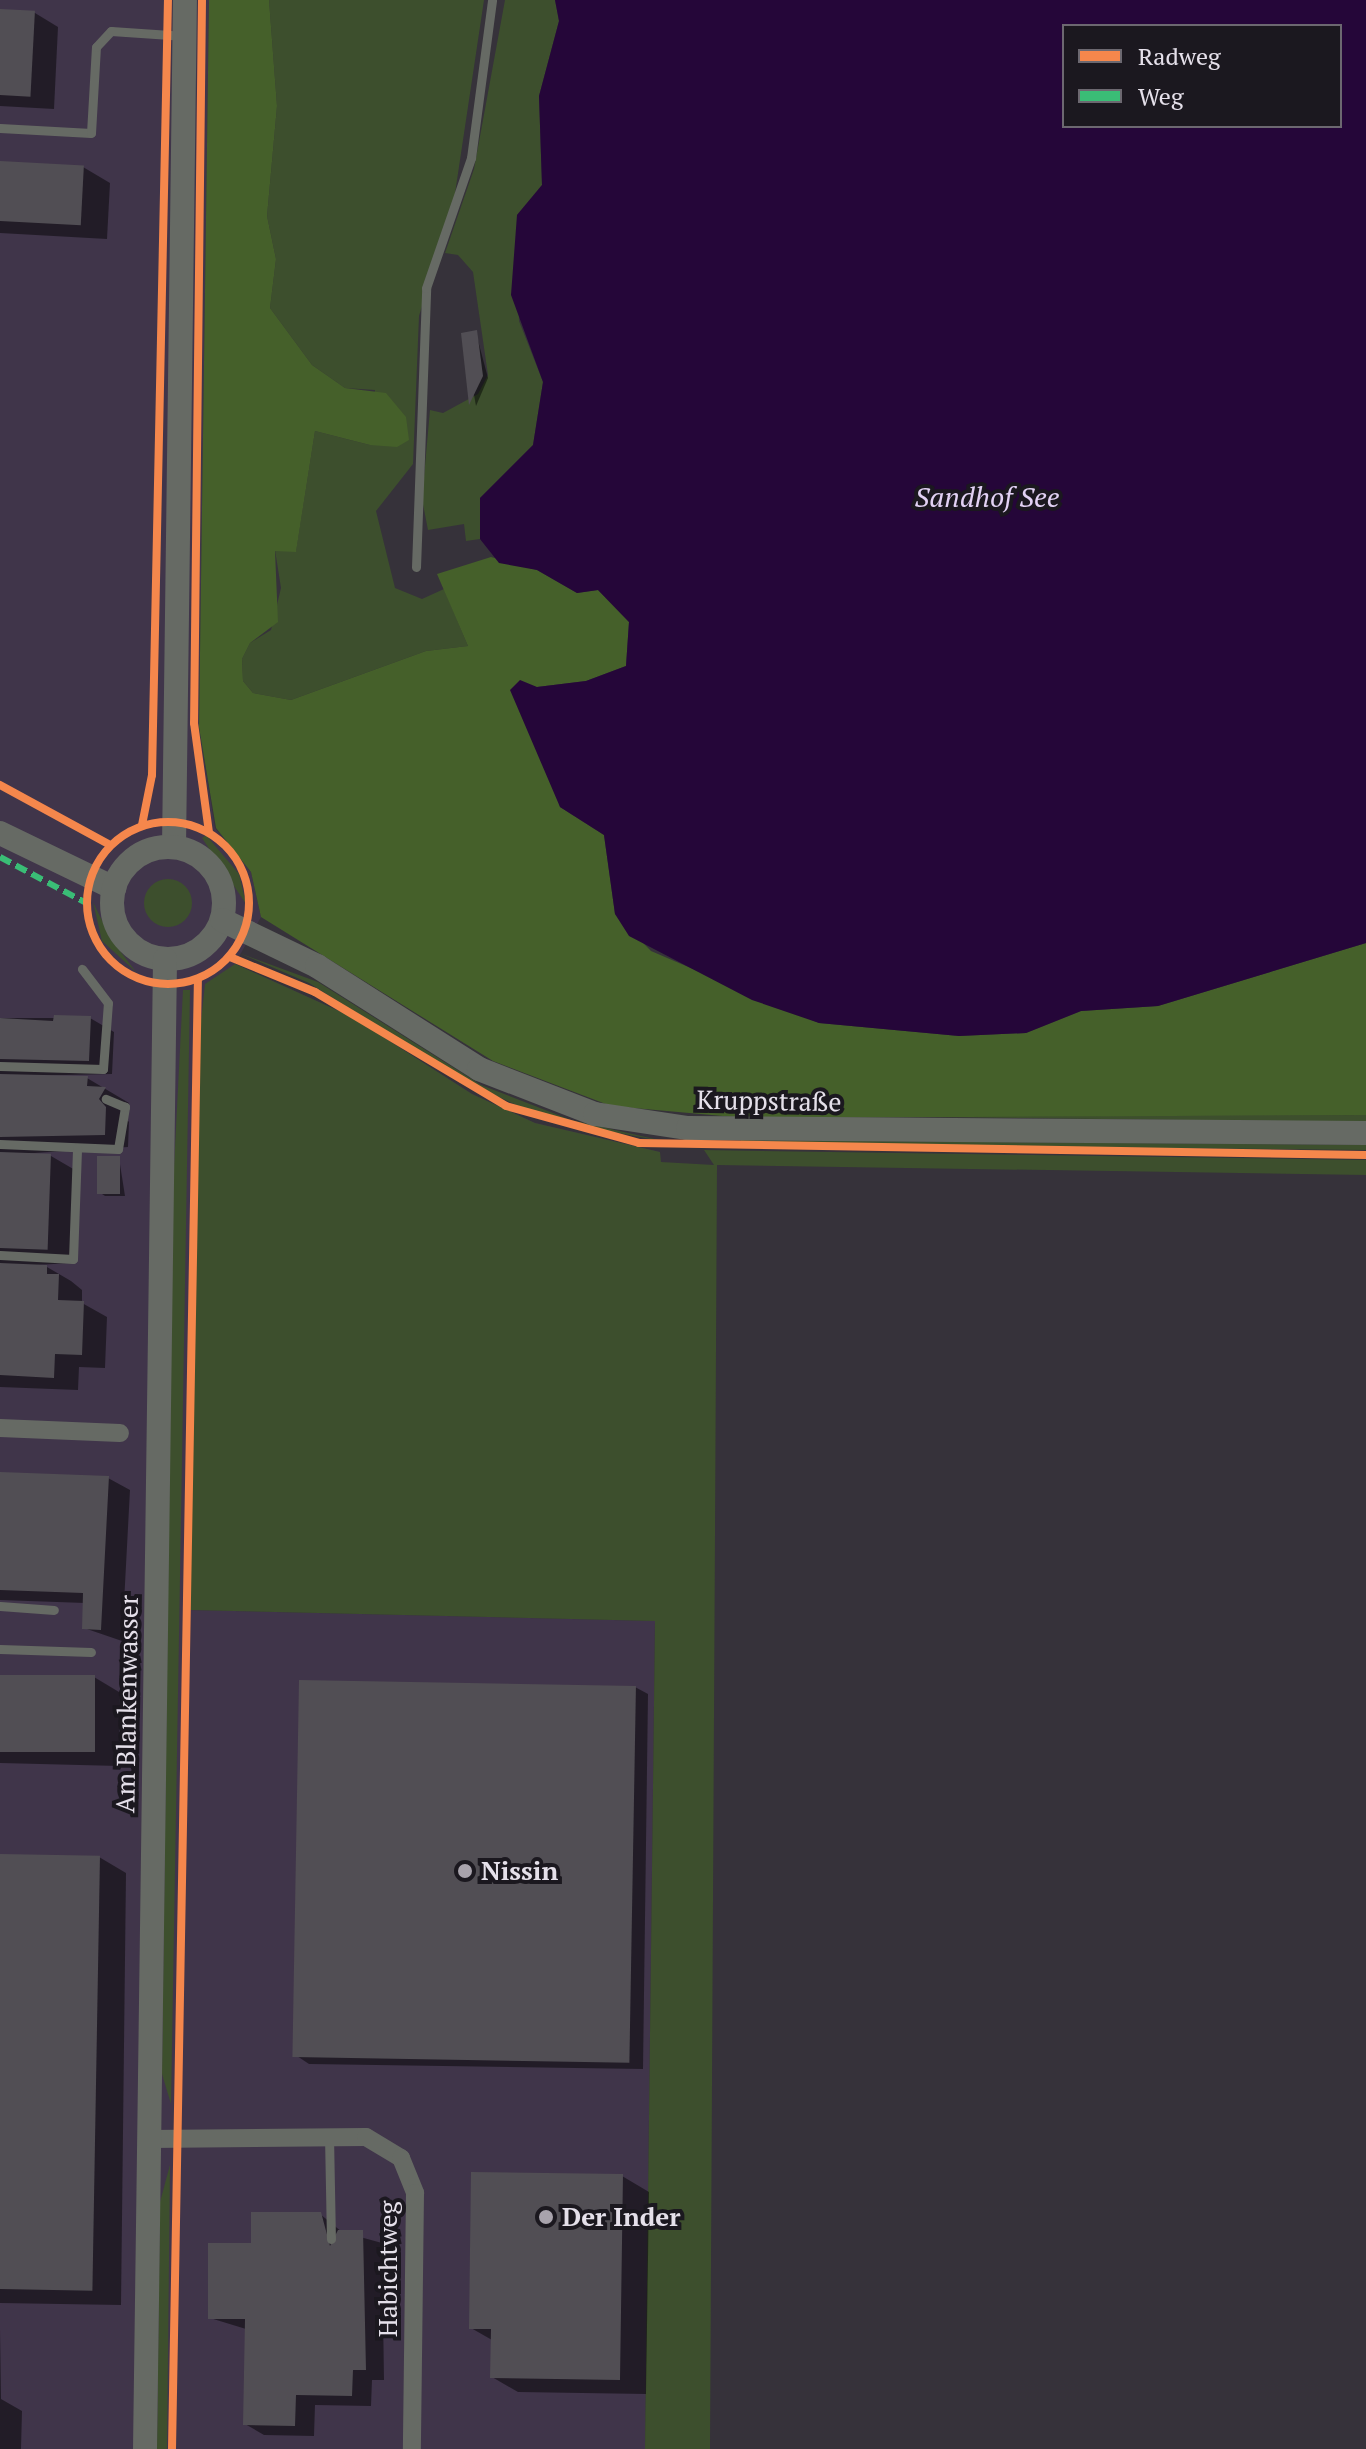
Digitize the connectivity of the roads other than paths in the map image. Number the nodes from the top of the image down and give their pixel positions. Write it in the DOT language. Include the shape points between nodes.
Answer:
graph roads {
  1 [pos="185,0"];
  2 [pos="492,0"];
  3 [pos="185,36"];
  4 [pos="0,128"];
  5 [pos="416,567"];
  6 [pos="0,833"];
  7 [pos="174,847"];
  8 [pos="114,888"];
  9 [pos="222,920"];
  10 [pos="165,959"];
  11 [pos="82,969"];
  12 [pos="0,1066"];
  13 [pos="106,1099"];
  14 [pos="1366,1133"];
  15 [pos="0,1144"];
  16 [pos="77,1148"];
  17 [pos="0,1255"];
  18 [pos="0,1428"];
  19 [pos="120,1433"];
  20 [pos="0,1606"];
  21 [pos="54,1610"];
  22 [pos="0,1649"];
  23 [pos="91,1652"];
  24 [pos="329,2136"];
  25 [pos="149,2139"];
  26 [pos="331,2239"];
  27 [pos="145,2449"];
  28 [pos="412,2449"];
  1 -- 3 [label="street"];
  2 -- 5 [label="lane" via="471,158 426,288"];
  3 -- 4 [label="lane" via="111,31 96,47 91,133"];
  3 -- 7 [label="street"];
  6 -- 8 [label="street"];
  7 -- 8 [label="street" via="135,857"];
  7 -- 9 [label="street" via="214,870"];
  8 -- 10 [label="street" via="122,935"];
  9 -- 10 [label="street" via="200,949"];
  9 -- 14 [label="street, Kruppstraße" via="317,966 479,1069 595,1114 716,1129"];
  10 -- 25 [label="street, Am Blankenwasser"];
  11 -- 12 [label="lane" via="108,1003 104,1068"];
  13 -- 16 [label="lane" via="125,1107 123,1145"];
  15 -- 16 [label="lane"];
  16 -- 17 [label="lane" via="73,1259"];
  18 -- 19 [label="street"];
  20 -- 21 [label="lane"];
  22 -- 23 [label="lane"];
  24 -- 25 [label="street, Habichtweg"];
  24 -- 26 [label="lane"];
  24 -- 28 [label="street, Habichtweg" via="379,2141 411,2173"];
  25 -- 27 [label="street, Am Blankenwasser"];
}
